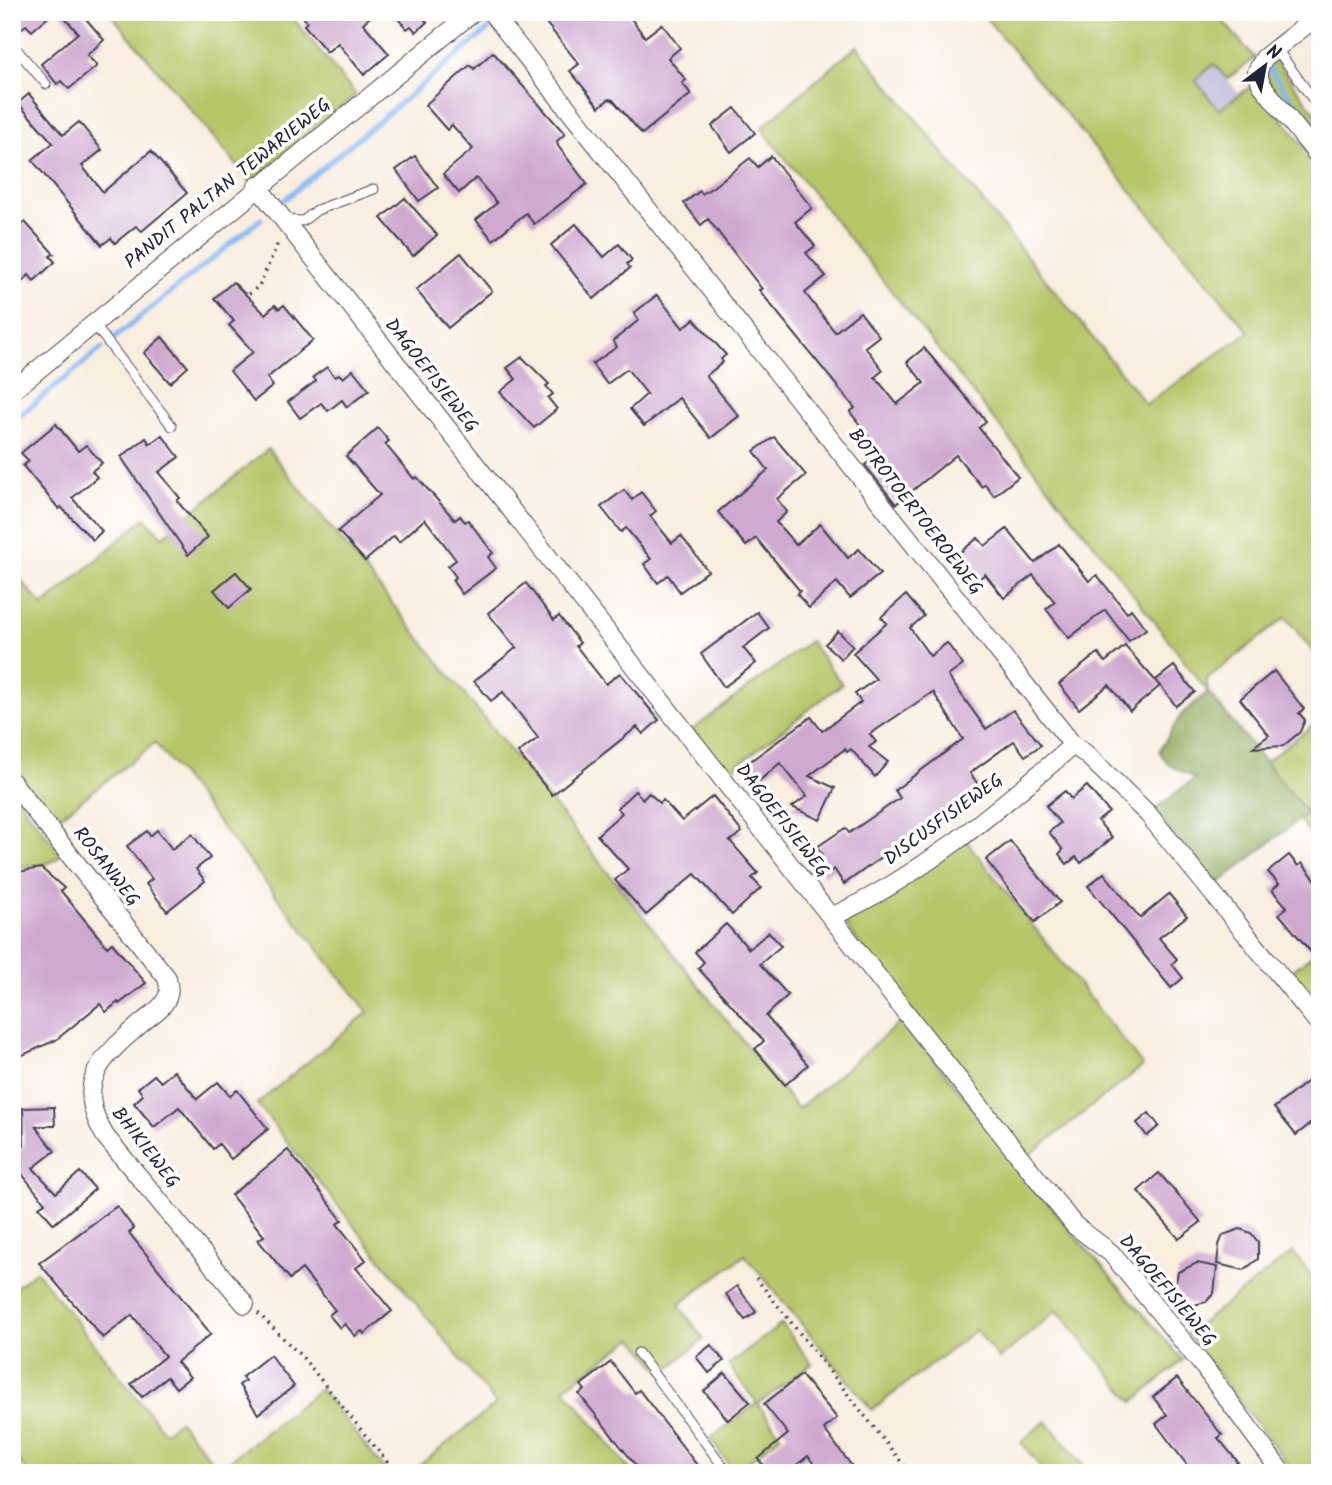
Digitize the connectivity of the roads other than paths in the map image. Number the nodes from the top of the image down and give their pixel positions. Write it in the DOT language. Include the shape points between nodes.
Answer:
graph roads {
  1 [pos="473,12"];
  2 [pos="491,12"];
  3 [pos="1320,14"];
  4 [pos="12,44"];
  5 [pos="1276,48"];
  6 [pos="46,84"];
  7 [pos="1320,109"];
  8 [pos="1320,158"];
  9 [pos="257,187"];
  10 [pos="374,189"];
  11 [pos="282,220"];
  12 [pos="93,323"];
  13 [pos="12,391"];
  14 [pos="172,426"];
  15 [pos="1073,745"];
  16 [pos="12,782"];
  17 [pos="831,917"];
  18 [pos="167,978"];
  19 [pos="1320,1025"];
  20 [pos="245,1304"];
  21 [pos="638,1353"];
  22 [pos="729,1473"];
  23 [pos="1283,1473"];
  1 -- 9 [label="street, PANDIT PALTAN TEWARIEWEG"];
  2 -- 15 [label="street, BOTROTOERTOEROEWEG"];
  3 -- 5 [label="street"];
  4 -- 6 [label="lane"];
  5 -- 7 [label="lane"];
  5 -- 8 [label="street" via="1257,71 1261,84"];
  9 -- 11 [label="street, DAGOEFISIEWEG"];
  9 -- 12 [label="street, PANDIT PALTAN TEWARIEWEG"];
  10 -- 11 [label="lane" via="317,210 303,221"];
  11 -- 17 [label="street, DAGOEFISIEWEG"];
  12 -- 13 [label="street, PANDIT PALTAN TEWARIEWEG"];
  12 -- 14 [label="lane"];
  15 -- 17 [label="street, DISCUSFISIEWEG" via="957,838 865,902"];
  15 -- 19 [label="street, BOTROTOERTOEROEWEG" via="1148,814"];
  16 -- 18 [label="street, ROSANWEG"];
  17 -- 23 [label="street, DAGOEFISIEWEG" via="1074,1224 1111,1253 1179,1336"];
  18 -- 20 [label="street, BHIKIEWEG" via="169,994 161,1007 99,1067 90,1085 91,1110 105,1136"];
  21 -- 22 [label="lane"];
}
